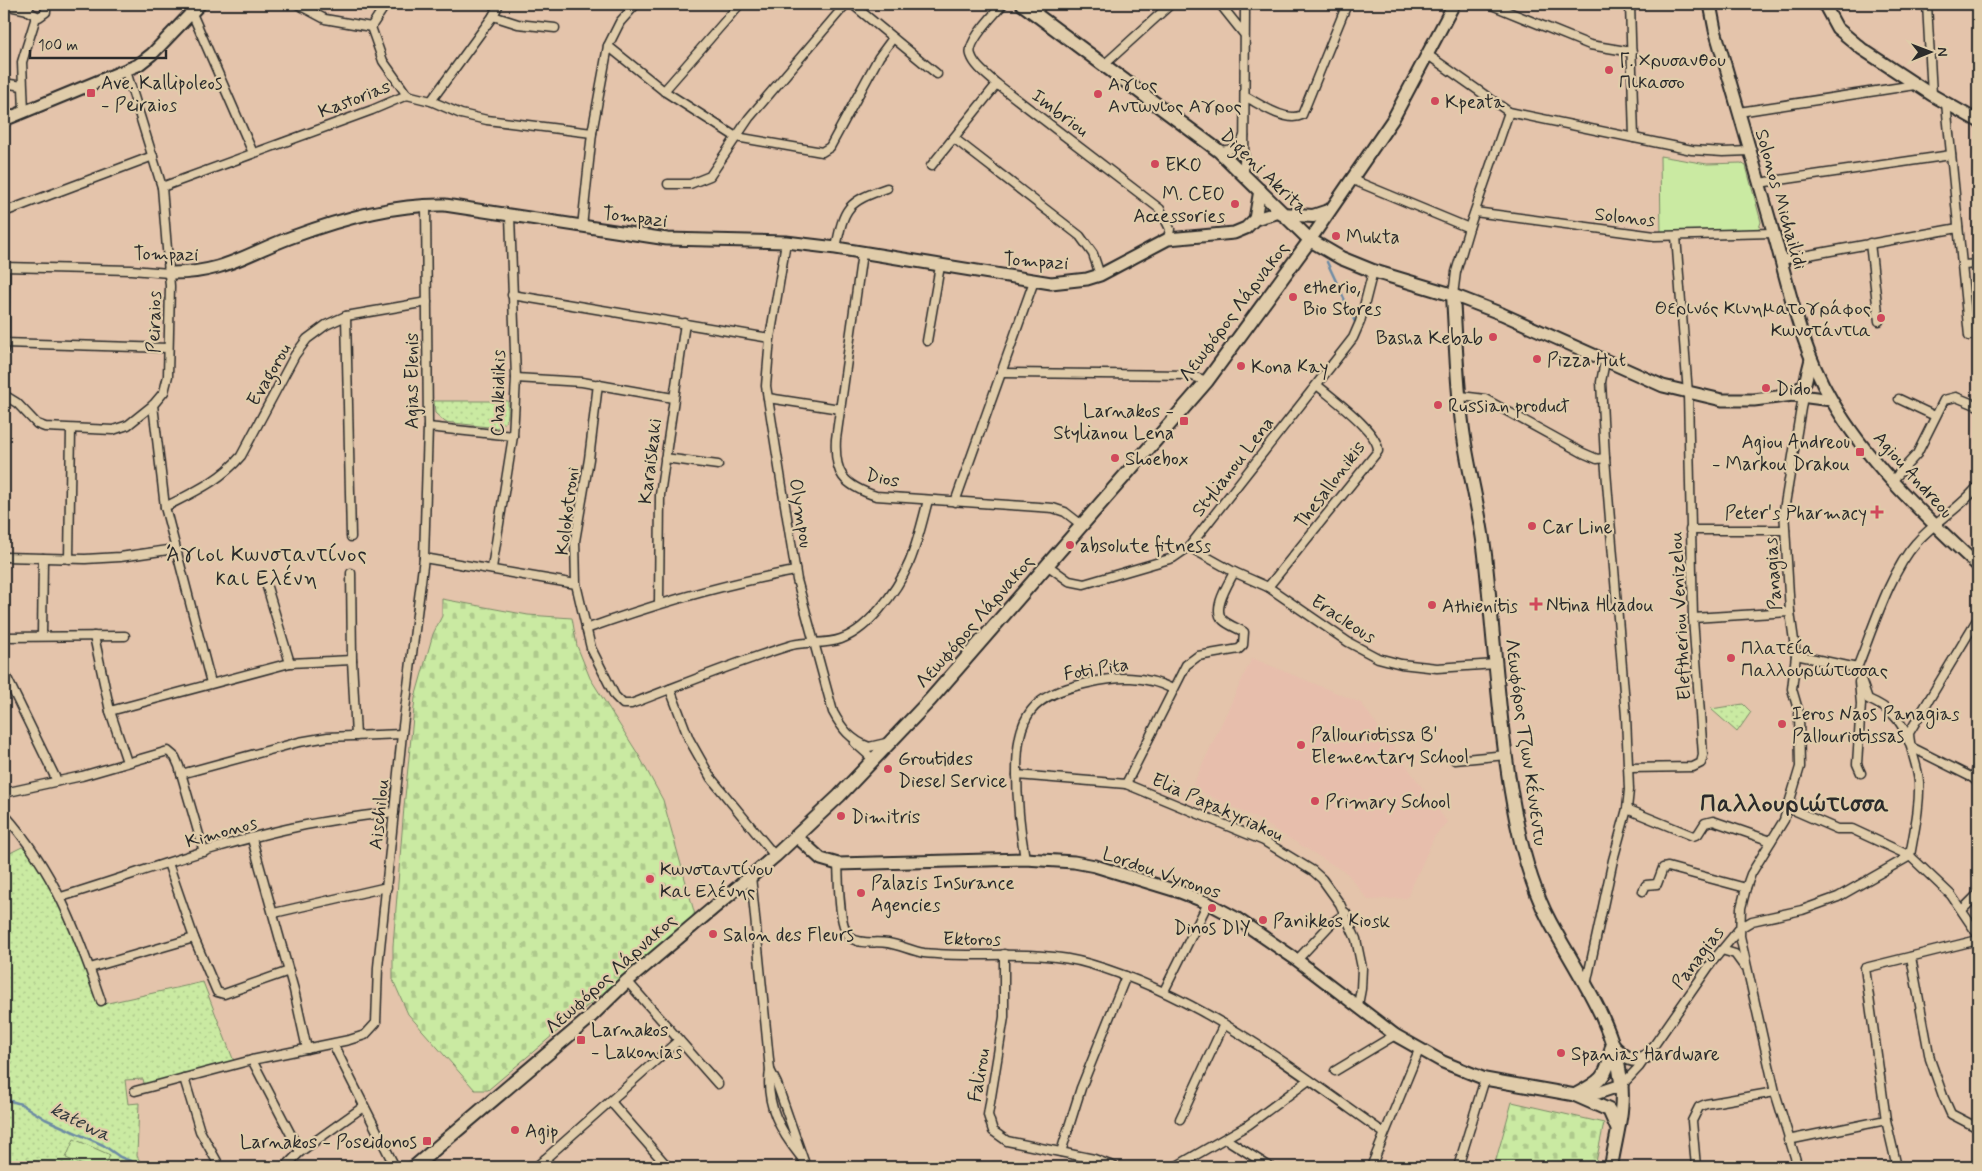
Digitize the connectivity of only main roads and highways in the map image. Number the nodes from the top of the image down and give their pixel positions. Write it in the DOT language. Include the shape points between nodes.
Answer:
graph roads {
  1 [pos="1022,4"];
  2 [pos="1039,8"];
  3 [pos="1328,211"];
  4 [pos="1281,213"];
  5 [pos="1310,240"];
  6 [pos="1452,295"];
  7 [pos="1611,1044"];
  8 [pos="1647,1056"];
  9 [pos="1617,1131"];
  10 [pos="414,1167"];
  11 [pos="1611,1167"];
  1 -- 2 [label="main road, Digeni Akrita"];
  2 -- 4 [label="main road, Digeni Akrita" via="1105,64 1219,151"];
  3 -- 4 [label="main road" via="1312,216"];
  4 -- 5 [label="main road, Digeni Akrita"];
  5 -- 6 [label="main road, Digeni Akrita" via="1373,271"];
  5 -- 10 [label="main road, Λεωφόρος Λάρνακος" via="1207,381 1083,526 874,760 797,836"];
  6 -- 7 [label="main road, Λεωφόρος Τζων Κέννεντυ" via="1465,442 1485,555 1506,756 1517,824 1535,887 1586,985"];
  7 -- 8 [label="main road" via="1628,1059"];
  7 -- 9 [label="main road, Λεωφόρος Τζων Κέννεντυ" via="1622,1085"];
  7 -- 9 [label="main road" via="1605,1073 1596,1083 1575,1095 1609,1110"];
  9 -- 11 [label="main road, Λεωφόρος Τζων Κέννεντυ"];
}
